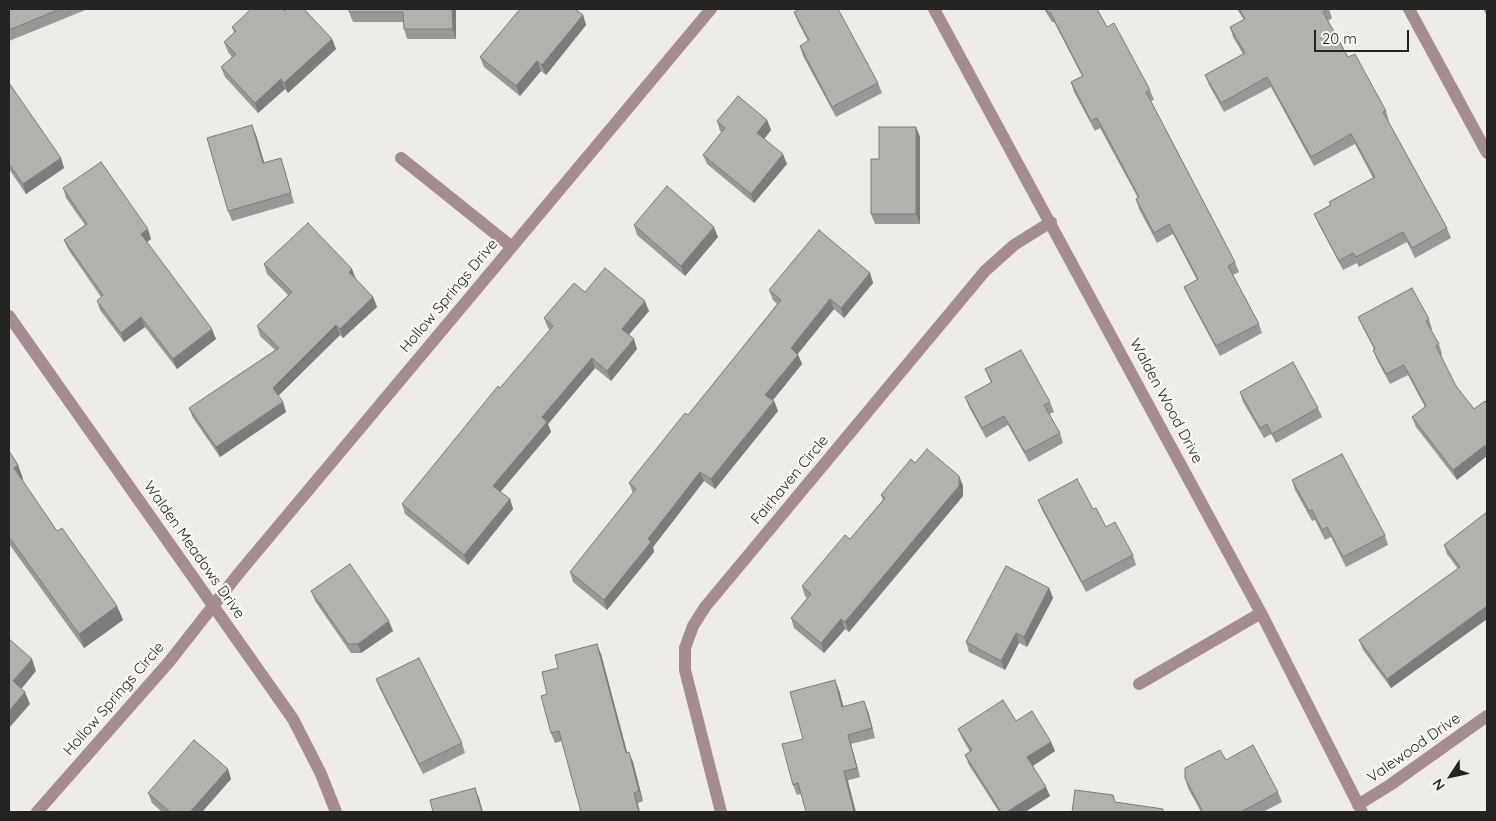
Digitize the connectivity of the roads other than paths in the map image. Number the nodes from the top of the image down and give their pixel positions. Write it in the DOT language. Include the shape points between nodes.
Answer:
graph roads {
  1 [pos="711,9"];
  2 [pos="934,9"];
  3 [pos="1409,9"];
  4 [pos="1487,153"];
  5 [pos="401,158"];
  6 [pos="1051,222"];
  7 [pos="512,247"];
  8 [pos="10,321"];
  9 [pos="214,605"];
  10 [pos="1261,613"];
  11 [pos="1139,684"];
  12 [pos="1487,716"];
  13 [pos="1360,808"];
  14 [pos="37,812"];
  15 [pos="336,812"];
  16 [pos="721,812"];
  1 -- 7 [label="street, Hollow Springs Drive"];
  2 -- 6 [label="street, Walden Wood Drive"];
  3 -- 4 [label="street"];
  5 -- 7 [label="street"];
  6 -- 10 [label="street, Walden Wood Drive"];
  6 -- 16 [label="street, Fairhaven Circle" via="1014,246 985,271 705,607 693,626 685,648 685,670"];
  7 -- 9 [label="street, Hollow Springs Drive"];
  8 -- 9 [label="street, Walden Meadows Drive"];
  9 -- 14 [label="street, Hollow Springs Circle" via="169,662"];
  9 -- 15 [label="street, Walden Meadows Drive" via="293,718"];
  10 -- 11 [label="street"];
  10 -- 13 [label="street, Walden Wood Drive"];
  12 -- 13 [label="street, Valewood Drive"];
}
